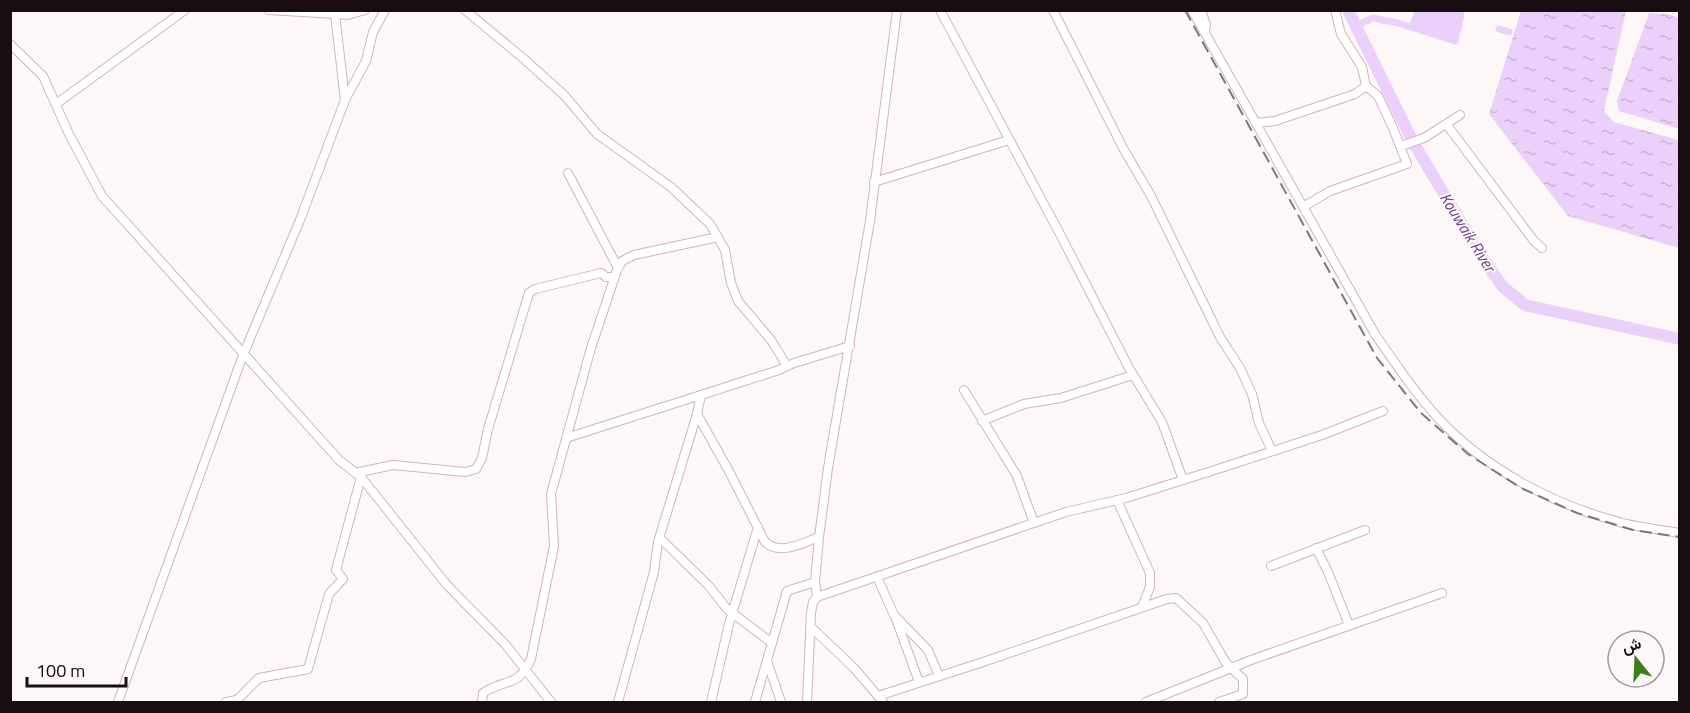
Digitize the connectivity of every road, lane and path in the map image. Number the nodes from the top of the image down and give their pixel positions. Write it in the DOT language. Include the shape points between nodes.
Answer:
graph roads {
  1 [pos="185,10"];
  2 [pos="268,10"];
  3 [pos="365,10"];
  4 [pos="385,10"];
  5 [pos="465,10"];
  6 [pos="897,10"];
  7 [pos="940,10"];
  8 [pos="1053,10"];
  9 [pos="1192,10"];
  10 [pos="1201,10"];
  11 [pos="1335,10"];
  12 [pos="334,12"];
  13 [pos="1205,32"];
  14 [pos="10,44"];
  15 [pos="1366,86"];
  16 [pos="345,100"];
  17 [pos="56,104"];
  18 [pos="1460,115"];
  19 [pos="1256,123"];
  20 [pos="1447,125"];
  21 [pos="1009,140"];
  22 [pos="1401,146"];
  23 [pos="568,173"];
  24 [pos="874,182"];
  25 [pos="1303,207"];
  26 [pos="718,237"];
  27 [pos="1542,248"];
  28 [pos="618,268"];
  29 [pos="614,277"];
  30 [pos="850,346"];
  31 [pos="243,355"];
  32 [pos="787,366"];
  33 [pos="1133,375"];
  34 [pos="964,390"];
  35 [pos="701,395"];
  36 [pos="1383,411"];
  37 [pos="697,414"];
  38 [pos="982,421"];
  39 [pos="566,438"];
  40 [pos="1272,451"];
  41 [pos="358,475"];
  42 [pos="1183,480"];
  43 [pos="1117,500"];
  44 [pos="1034,523"];
  45 [pos="758,527"];
  46 [pos="1365,530"];
  47 [pos="1680,533"];
  48 [pos="819,537"];
  49 [pos="660,538"];
  50 [pos="1316,548"];
  51 [pos="1271,566"];
  52 [pos="877,577"];
  53 [pos="816,582"];
  54 [pos="1443,593"];
  55 [pos="817,597"];
  56 [pos="1142,607"];
  57 [pos="732,613"];
  58 [pos="894,615"];
  59 [pos="1349,626"];
  60 [pos="811,627"];
  61 [pos="772,643"];
  62 [pos="767,660"];
  63 [pos="1230,669"];
  64 [pos="525,672"];
  65 [pos="939,676"];
  66 [pos="919,682"];
  67 [pos="880,699"];
  68 [pos="238,701"];
  69 [pos="117,702"];
  70 [pos="226,702"];
  71 [pos="483,702"];
  72 [pos="550,702"];
  73 [pos="618,702"];
  74 [pos="711,702"];
  75 [pos="755,702"];
  76 [pos="781,702"];
  77 [pos="807,702"];
  78 [pos="1146,702"];
  79 [pos="1219,702"];
  1 -- 17 [label="street"];
  2 -- 12 [label="street"];
  3 -- 12 [label="street" via="348,15"];
  4 -- 16 [label="street" via="373,32 366,61"];
  5 -- 26 [label="street" via="556,88 597,134 671,187 710,224"];
  6 -- 24 [label="street"];
  7 -- 21 [label="street"];
  8 -- 40 [label="street" via="1220,337 1240,368"];
  9 -- 13 [label="street"];
  10 -- 13 [label="street"];
  11 -- 15 [label="street" via="1341,34 1362,67"];
  12 -- 16 [label="street"];
  13 -- 19 [label="street"];
  14 -- 17 [label="street" via="43,76"];
  15 -- 19 [label="street" via="1355,94 1275,121"];
  15 -- 22 [label="street" via="1378,96"];
  16 -- 31 [label="street"];
  17 -- 31 [label="street" via="102,196"];
  18 -- 20 [label="street"];
  19 -- 25 [label="street"];
  20 -- 22 [label="street"];
  20 -- 27 [label="street"];
  21 -- 24 [label="street"];
  21 -- 33 [label="street"];
  22 -- 25 [label="street" via="1407,164 1330,191"];
  23 -- 28 [label="street"];
  24 -- 30 [label="street"];
  25 -- 47 [label="street" via="1375,334 1439,419 1461,440 1506,473 1551,498 1614,521"];
  26 -- 28 [label="street" via="634,255"];
  26 -- 32 [label="street" via="738,301"];
  28 -- 29 [label="street"];
  29 -- 39 [label="street"];
  29 -- 41 [label="street" via="601,273 529,293 476,469 465,472 393,465"];
  30 -- 32 [label="street"];
  30 -- 48 [label="street"];
  31 -- 41 [label="street" via="339,460"];
  31 -- 69 [label="street"];
  32 -- 35 [label="street"];
  33 -- 38 [label="street" via="1060,398 1024,404"];
  33 -- 42 [label="street" via="1162,422"];
  34 -- 38 [label="street"];
  35 -- 37 [label="street"];
  35 -- 39 [label="street"];
  36 -- 40 [label="street"];
  37 -- 45 [label="street"];
  37 -- 49 [label="street"];
  38 -- 44 [label="street" via="1017,476"];
  39 -- 64 [label="street" via="551,494 552,565 536,642"];
  40 -- 42 [label="street"];
  41 -- 64 [label="street" via="447,585 505,645"];
  41 -- 68 [label="street" via="336,570 343,579 330,594 308,669 259,678"];
  42 -- 43 [label="street"];
  43 -- 44 [label="street"];
  43 -- 56 [label="street" via="1150,573 1150,587"];
  44 -- 52 [label="street"];
  45 -- 48 [label="street" via="765,542 775,549"];
  45 -- 57 [label="street"];
  46 -- 50 [label="street"];
  48 -- 53 [label="street"];
  49 -- 57 [label="street"];
  49 -- 73 [label="street" via="653,578"];
  50 -- 51 [label="street"];
  50 -- 59 [label="street"];
  52 -- 55 [label="street"];
  52 -- 58 [label="street"];
  53 -- 55 [label="street"];
  53 -- 61 [label="street" via="787,591"];
  54 -- 59 [label="street"];
  55 -- 60 [label="street"];
  56 -- 63 [label="street" via="1176,598 1203,623"];
  56 -- 65 [label="street"];
  57 -- 61 [label="street"];
  57 -- 74 [label="street"];
  58 -- 65 [label="street" via="928,650"];
  58 -- 66 [label="street"];
  59 -- 63 [label="street"];
  60 -- 67 [label="street"];
  60 -- 77 [label="street"];
  61 -- 62 [label="street"];
  62 -- 75 [label="street"];
  62 -- 76 [label="street"];
  63 -- 78 [label="street"];
  63 -- 79 [label="street" via="1243,679 1243,694"];
  64 -- 71 [label="street" via="483,693"];
  64 -- 72 [label="street"];
  65 -- 66 [label="street"];
  66 -- 67 [label="street"];
  68 -- 70 [label="street"];
}
